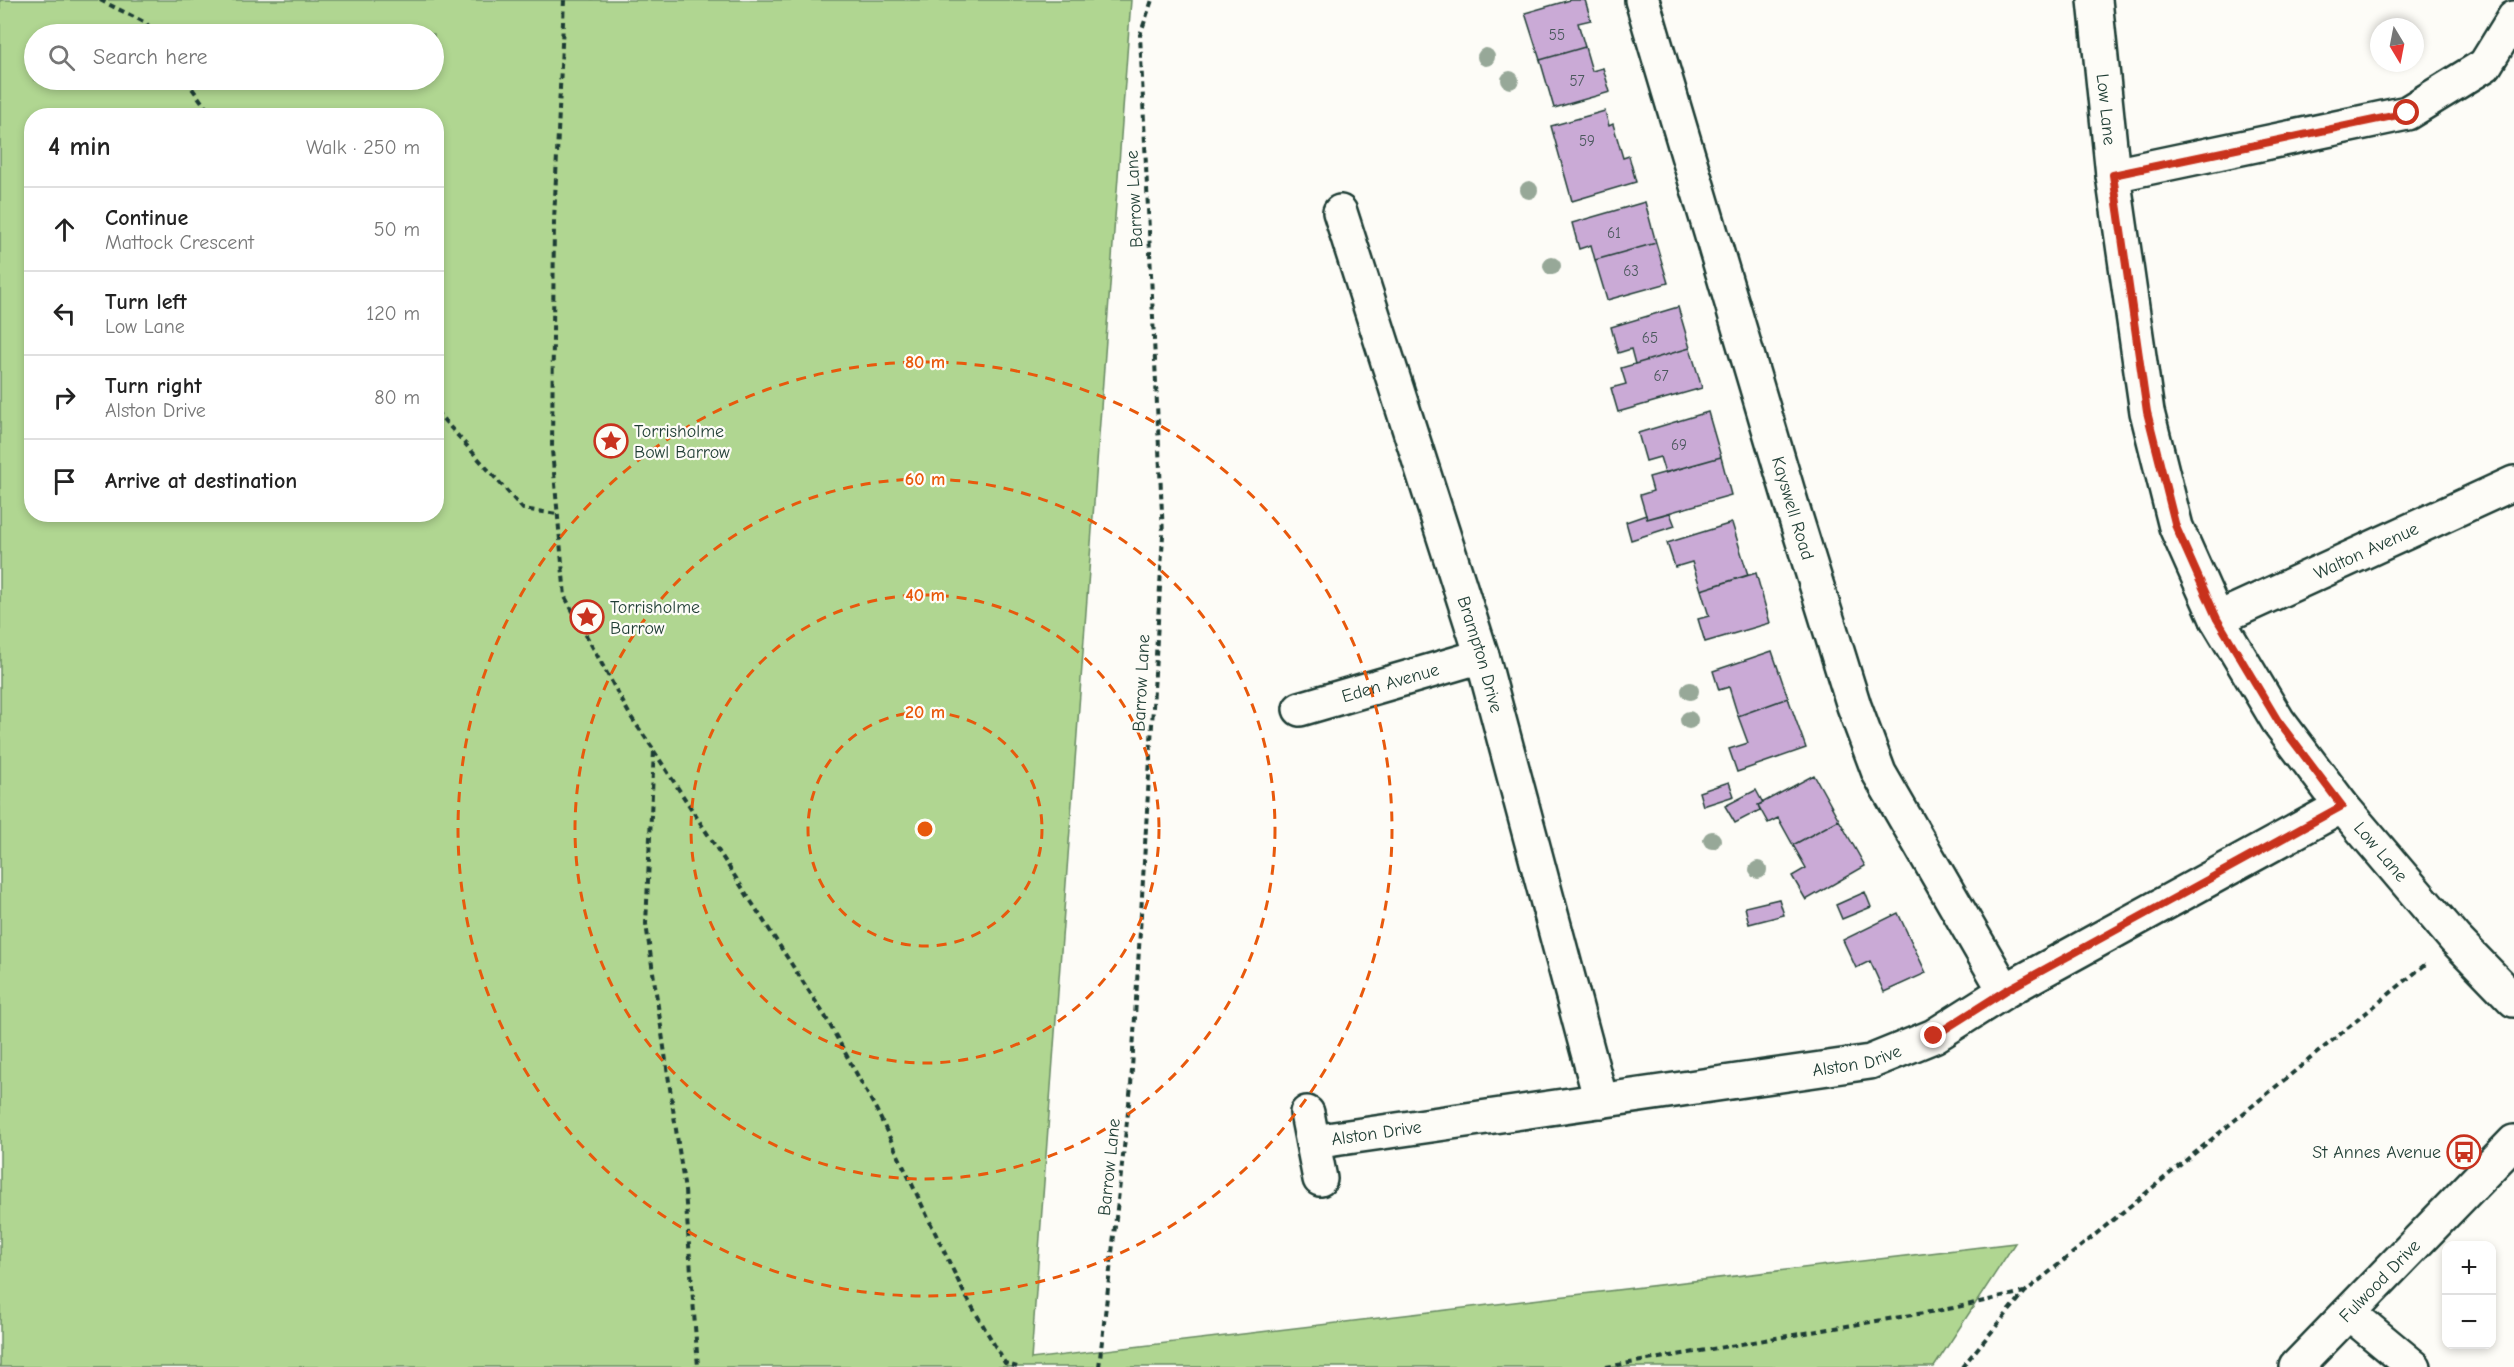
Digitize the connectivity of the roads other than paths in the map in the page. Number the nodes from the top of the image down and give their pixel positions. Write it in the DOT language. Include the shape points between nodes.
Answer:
graph roads {
  1 [pos="1642,0"];
  2 [pos="2095,0"];
  3 [pos="2514,18"];
  4 [pos="2113,175"];
  5 [pos="1340,212"];
  6 [pos="2514,483"];
  7 [pos="2217,619"];
  8 [pos="1482,656"];
  9 [pos="1300,709"];
  10 [pos="2342,806"];
  11 [pos="2005,991"];
  12 [pos="2514,1000"];
  13 [pos="1601,1101"];
  14 [pos="2514,1142"];
  15 [pos="1320,1179"];
  16 [pos="2349,1313"];
  17 [pos="2296,1367"];
  18 [pos="2414,1367"];
  1 -- 11 [label="street, Kayswell Road" via="1854,706 1879,773"];
  2 -- 4 [label="street, Low Lane"];
  3 -- 4 [label="street" via="2485,65 2407,113"];
  4 -- 7 [label="street, Low Lane" via="2147,412 2176,527"];
  5 -- 8 [label="street, Brampton Drive"];
  6 -- 7 [label="street, Walton Avenue"];
  7 -- 10 [label="street, Low Lane" via="2278,721"];
  8 -- 9 [label="street, Eden Avenue"];
  8 -- 13 [label="street, Brampton Drive"];
  10 -- 11 [label="street, Alston Drive"];
  10 -- 12 [label="street, Low Lane" via="2455,939"];
  11 -- 13 [label="street, Alston Drive" via="1934,1036 1870,1062"];
  13 -- 15 [label="street, Alston Drive" via="1310,1127"];
  14 -- 16 [label="street, Fulwood Drive"];
  16 -- 17 [label="street, Fulwood Drive"];
  16 -- 18 [label="street"];
}
